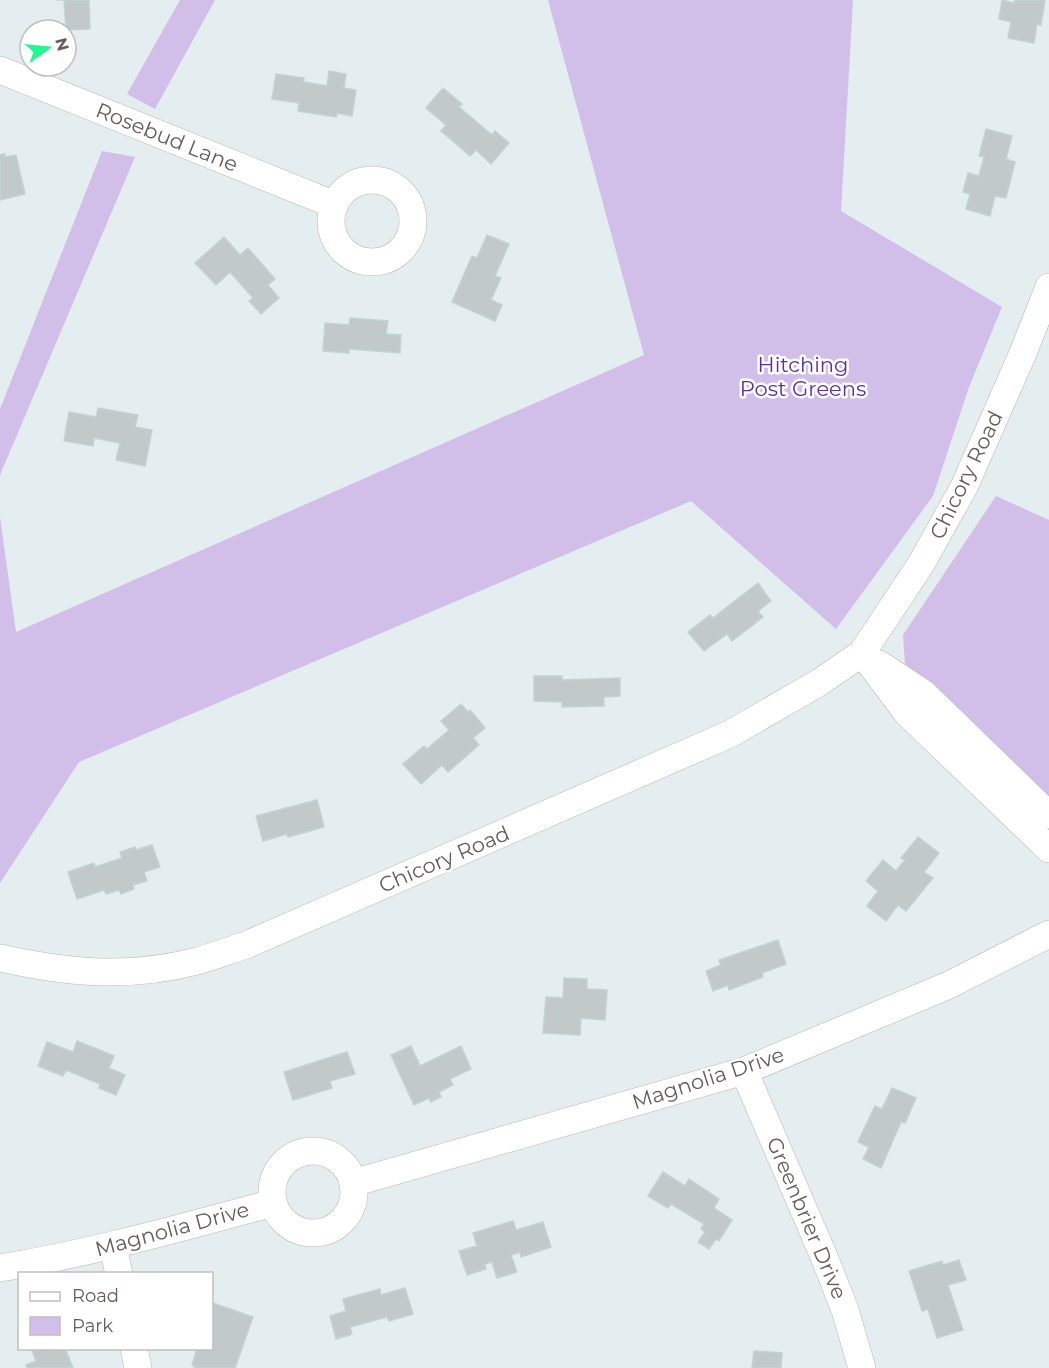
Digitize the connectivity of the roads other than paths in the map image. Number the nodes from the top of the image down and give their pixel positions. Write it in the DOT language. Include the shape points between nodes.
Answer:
graph roads {
  1 [pos="0,70"];
  2 [pos="334,205"];
  3 [pos="1049,287"];
  4 [pos="862,653"];
  5 [pos="1049,815"];
  6 [pos="1049,849"];
  7 [pos="1049,934"];
  8 [pos="0,958"];
  9 [pos="744,1071"];
  10 [pos="353,1183"];
  11 [pos="273,1203"];
  12 [pos="113,1246"];
  13 [pos="0,1268"];
  14 [pos="119,1272"];
  15 [pos="134,1350"];
  16 [pos="138,1368"];
  17 [pos="862,1368"];
  1 -- 2 [label="street, Rosebud Lane"];
  3 -- 4 [label="street, Chicory Road" via="964,487 921,564"];
  4 -- 5 [label="street" via="923,693"];
  4 -- 6 [label="street" via="907,713"];
  4 -- 8 [label="street, Chicory Road" via="730,734 246,945 197,961 147,970 96,973"];
  7 -- 9 [label="street, Magnolia Drive" via="949,985"];
  9 -- 10 [label="street, Magnolia Drive"];
  9 -- 17 [label="street, Greenbrier Drive" via="825,1259"];
  10 -- 11 [label="street, Magnolia Drive" via="351,1208 341,1222 327,1231 310,1233 294,1228 281,1218"];
  10 -- 11 [label="street, Magnolia Drive" via="345,1167 332,1156 308,1152 291,1158 279,1170 273,1185"];
  11 -- 12 [label="street, Magnolia Drive"];
  12 -- 13 [label="street, Magnolia Drive"];
  12 -- 14 [label="street"];
  15 -- 16 [label="street"];
}
